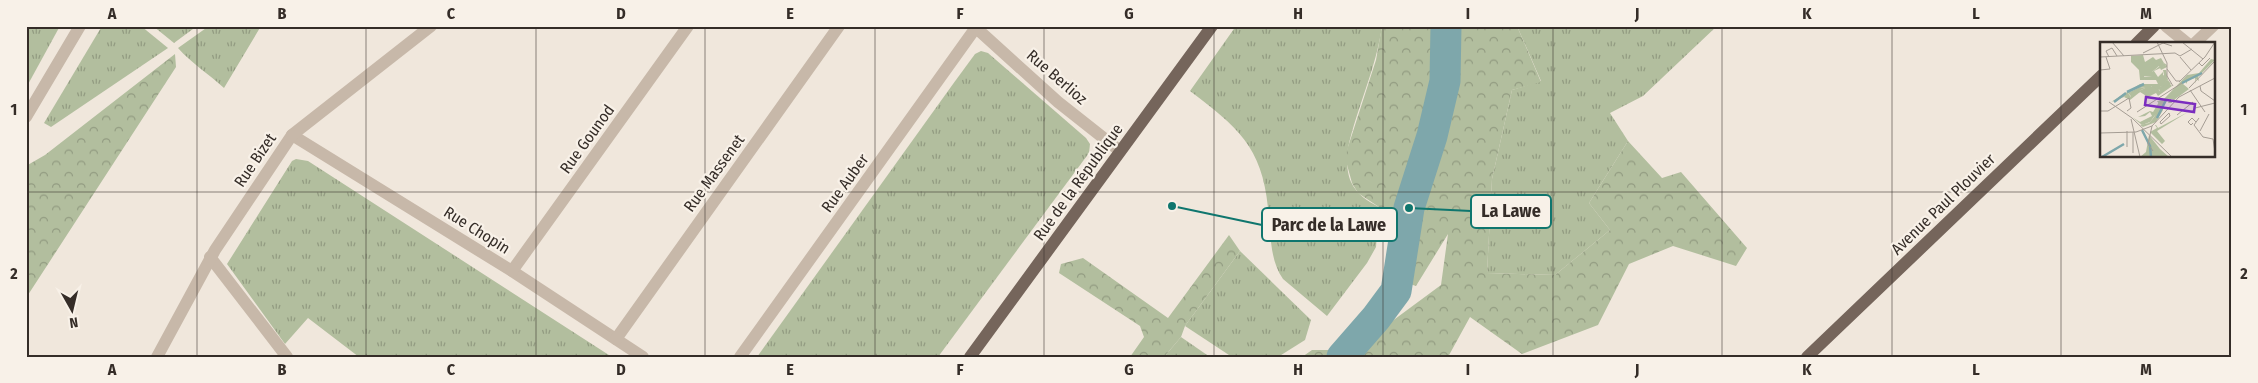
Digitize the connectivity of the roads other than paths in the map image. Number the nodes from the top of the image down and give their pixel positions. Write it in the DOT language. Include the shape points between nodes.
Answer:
graph roads {
  1 [pos="80,26"];
  2 [pos="431,26"];
  3 [pos="688,26"];
  4 [pos="839,26"];
  5 [pos="1212,26"];
  6 [pos="2154,26"];
  7 [pos="2166,26"];
  8 [pos="2214,26"];
  9 [pos="976,27"];
  10 [pos="2138,42"];
  11 [pos="2186,42"];
  12 [pos="2196,42"];
  13 [pos="2100,78"];
  14 [pos="26,117"];
  15 [pos="292,135"];
  16 [pos="1120,151"];
  17 [pos="210,257"];
  18 [pos="512,271"];
  19 [pos="616,339"];
  20 [pos="157,357"];
  21 [pos="288,357"];
  22 [pos="643,357"];
  23 [pos="740,357"];
  24 [pos="970,357"];
  25 [pos="1806,357"];
  1 -- 14 [label="street"];
  2 -- 15 [label="street, Rue Bizet"];
  3 -- 18 [label="street, Rue Gounod"];
  4 -- 19 [label="street, Rue Massenet"];
  5 -- 16 [label="main road, Rue de la République"];
  6 -- 10 [label="main road"];
  7 -- 11 [label="street"];
  8 -- 12 [label="street"];
  9 -- 16 [label="street, Rue Berlioz" via="1058,102"];
  9 -- 23 [label="street, Rue Auber"];
  13 -- 25 [label="main road, Avenue Paul Plouvier"];
  15 -- 17 [label="street, Rue Bizet"];
  15 -- 18 [label="street, Rue Chopin"];
  16 -- 24 [label="main road, Rue de la République"];
  17 -- 20 [label="street, Rue Bizet"];
  17 -- 21 [label="street"];
  18 -- 19 [label="street, Rue Chopin"];
  19 -- 22 [label="street, Rue Chopin"];
}
